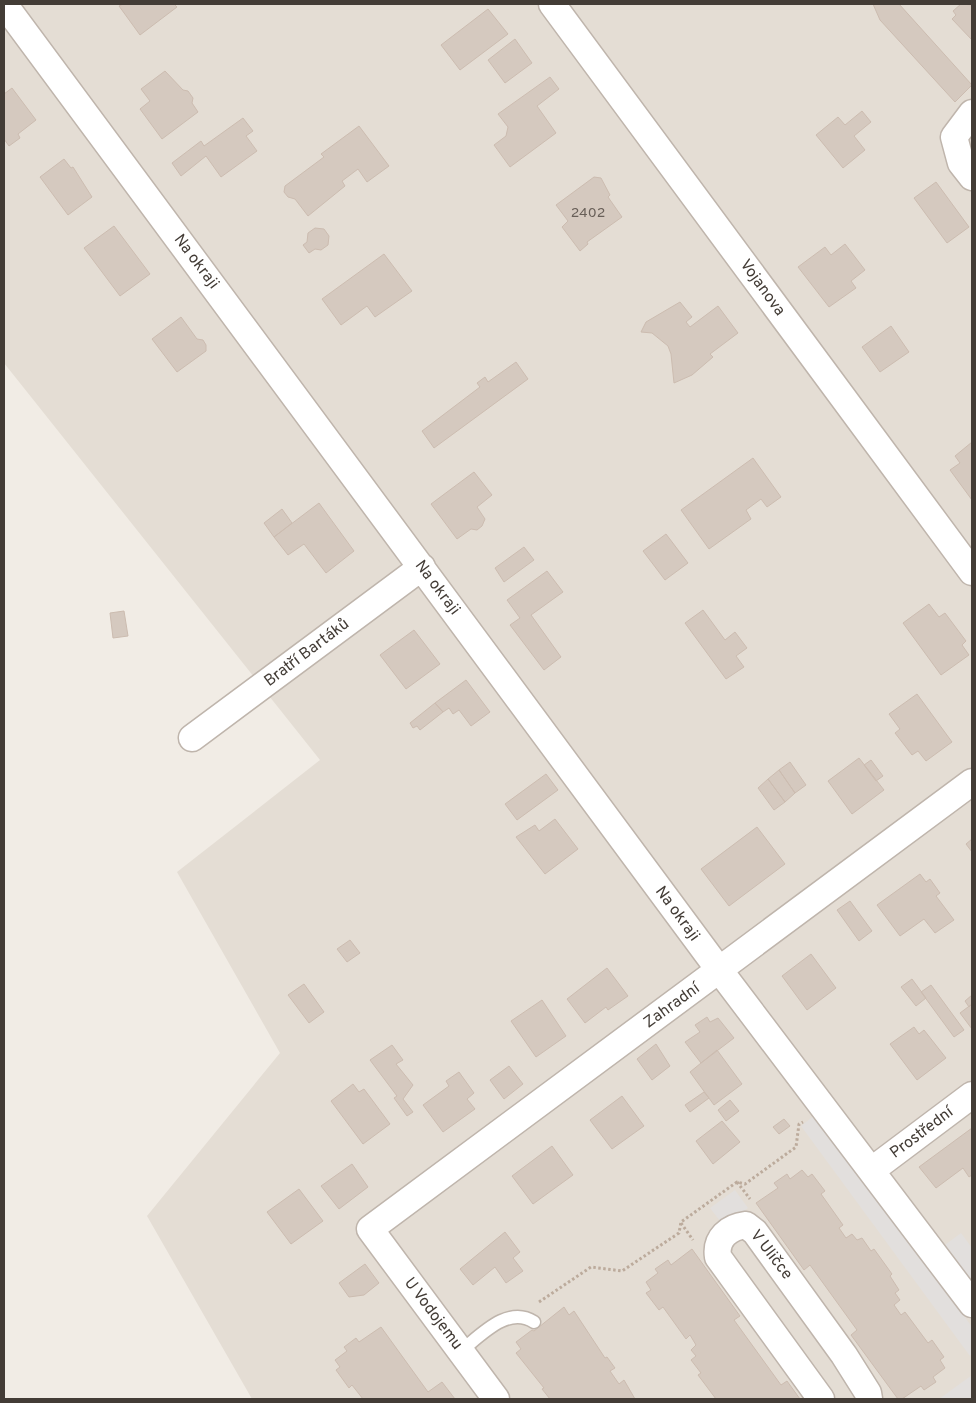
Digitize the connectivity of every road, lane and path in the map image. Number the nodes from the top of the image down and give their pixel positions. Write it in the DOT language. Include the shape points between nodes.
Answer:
graph roads {
  1 [pos="4,4"];
  2 [pos="552,4"];
  3 [pos="972,113"];
  4 [pos="972,177"];
  5 [pos="422,568"];
  6 [pos="972,572"];
  7 [pos="192,738"];
  8 [pos="972,782"];
  9 [pos="720,971"];
  10 [pos="972,1095"];
  11 [pos="823,1107"];
  12 [pos="872,1170"];
  13 [pos="370,1229"];
  14 [pos="534,1301"];
  15 [pos="972,1304"];
  16 [pos="534,1322"];
  17 [pos="461,1351"];
  18 [pos="496,1399"];
  19 [pos="822,1399"];
  20 [pos="870,1399"];
  1 -- 5 [label="street, Na okraji"];
  2 -- 6 [label="street, Vojanova"];
  3 -- 4 [label="street" via="954,137 961,163"];
  5 -- 7 [label="street, Bratří Bartáků"];
  5 -- 9 [label="street, Na okraji"];
  8 -- 9 [label="street, Zahradní"];
  9 -- 11 [label="street, Na okraji"];
  9 -- 13 [label="street, Zahradní"];
  10 -- 12 [label="street, Prostřední"];
  11 -- 12 [label="street, Na okraji"];
  11 -- 14 [label="path" via="799,1124 796,1147 745,1184 737,1182 681,1222 679,1233 622,1271 591,1267 540,1302"];
  12 -- 15 [label="street"];
  13 -- 17 [label="street, U Vodojemu"];
  16 -- 17 [label="lane" via="525,1316 505,1318"];
  17 -- 18 [label="street, U Vodojemu"];
  19 -- 20 [label="street, V Uličce" via="718,1257 716,1248 720,1237 736,1226 746,1225 755,1232 844,1355"];
}
